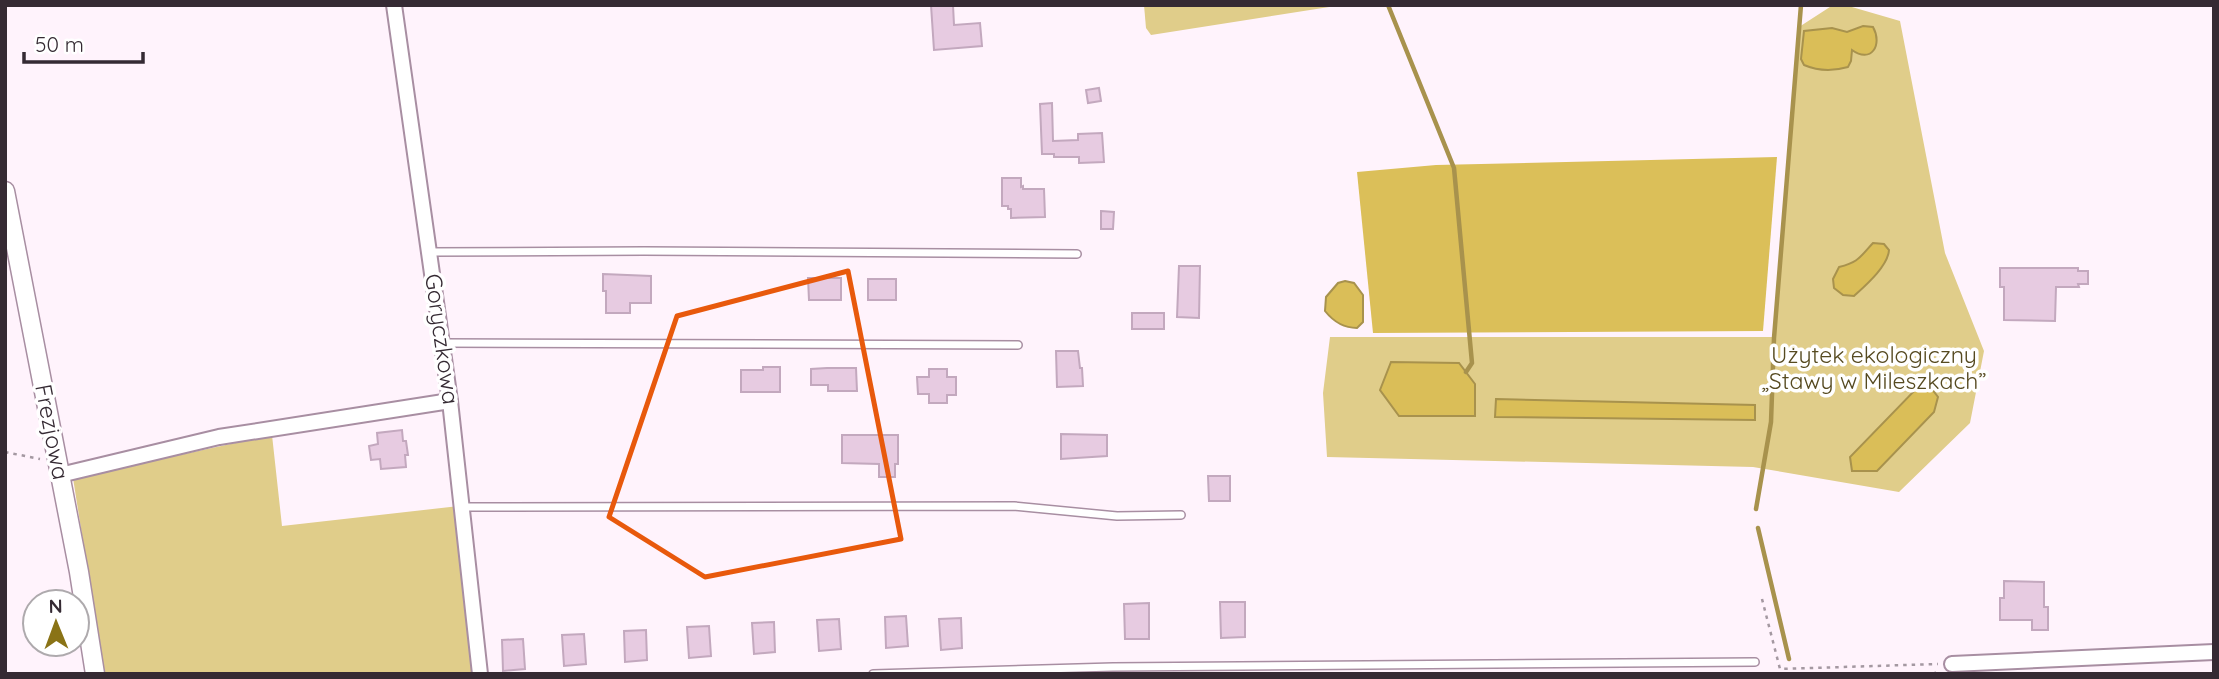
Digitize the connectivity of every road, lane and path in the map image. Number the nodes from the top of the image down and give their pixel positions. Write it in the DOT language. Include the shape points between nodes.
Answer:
graph roads {
  1 [pos="394,5"];
  2 [pos="5,191"];
  3 [pos="430,252"];
  4 [pos="1077,254"];
  5 [pos="443,343"];
  6 [pos="1018,345"];
  7 [pos="450,401"];
  8 [pos="5,452"];
  9 [pos="59,469"];
  10 [pos="463,507"];
  11 [pos="1181,515"];
  12 [pos="1762,599"];
  13 [pos="2214,652"];
  14 [pos="1755,662"];
  15 [pos="1952,664"];
  16 [pos="95,674"];
  17 [pos="480,674"];
  18 [pos="873,674"];
  1 -- 3 [label="street, Goryczkowa"];
  2 -- 9 [label="street, Frezjowa"];
  3 -- 4 [label="lane"];
  3 -- 5 [label="street, Goryczkowa"];
  5 -- 6 [label="lane"];
  5 -- 7 [label="street, Goryczkowa"];
  7 -- 9 [label="street" via="219,437"];
  7 -- 10 [label="street, Goryczkowa"];
  8 -- 9 [label="path"];
  9 -- 16 [label="street, Frezjowa"];
  10 -- 11 [label="lane" via="1014,506 1117,516"];
  10 -- 17 [label="street, Goryczkowa"];
  12 -- 15 [label="path" via="1780,669"];
  13 -- 15 [label="street"];
  14 -- 18 [label="lane" via="1113,667"];
}
